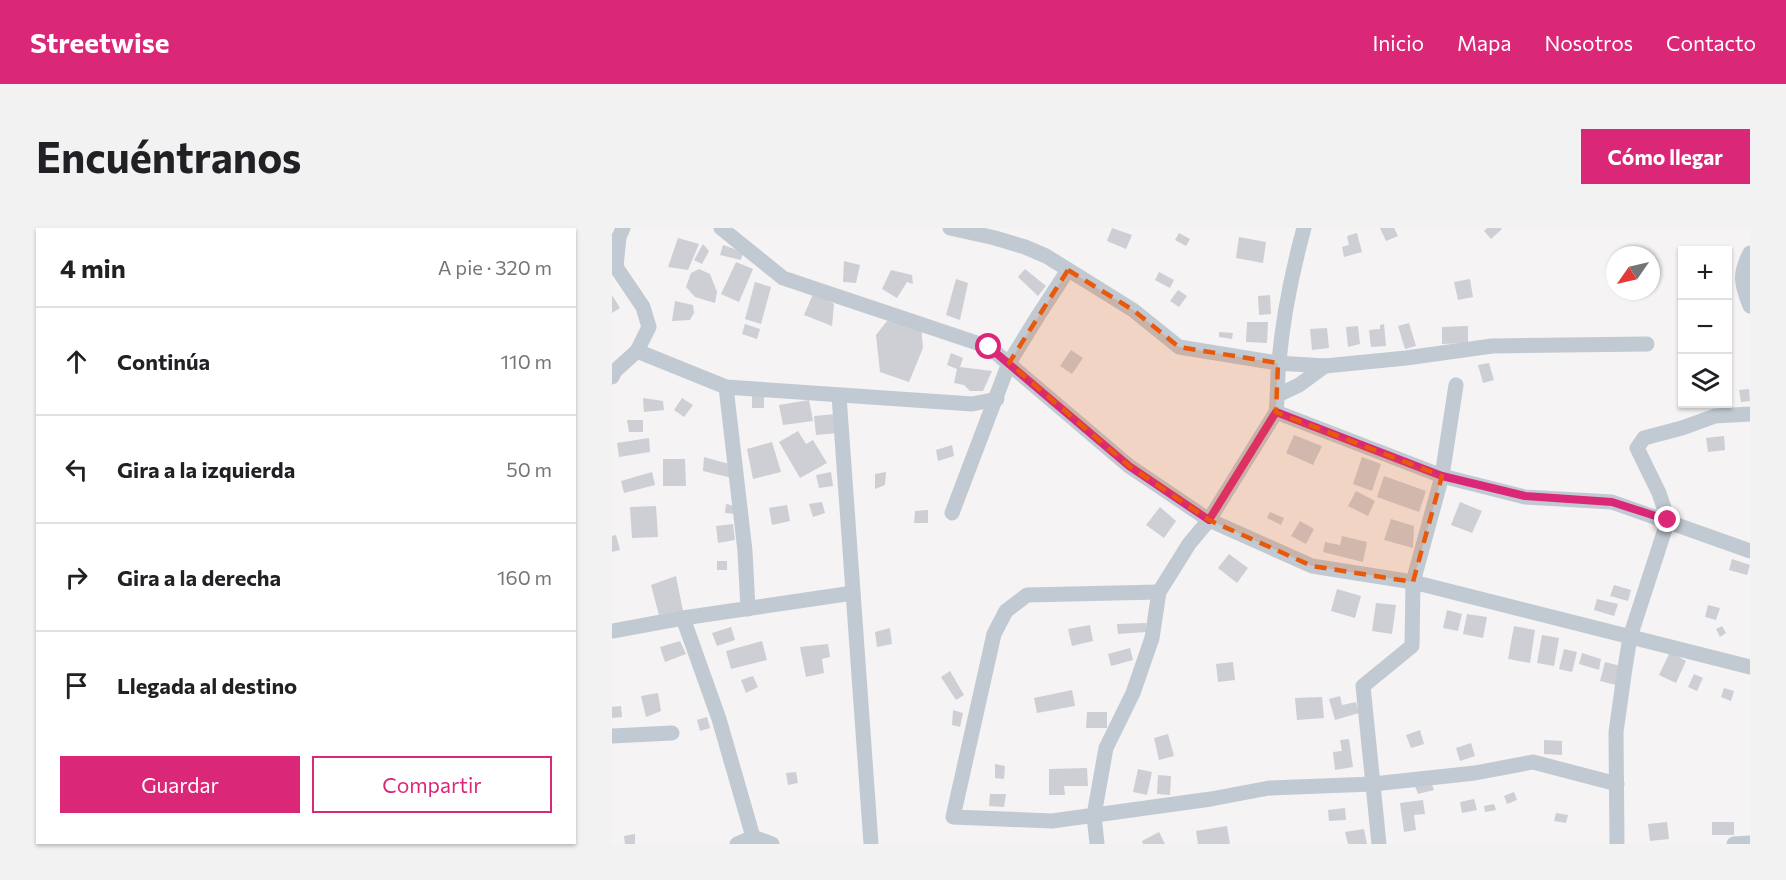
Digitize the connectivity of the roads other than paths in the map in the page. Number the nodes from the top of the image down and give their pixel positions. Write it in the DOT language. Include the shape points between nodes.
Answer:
graph roads {
  1 [pos="623,228"];
  2 [pos="721,228"];
  3 [pos="950,228"];
  4 [pos="1304,228"];
  5 [pos="1750,253"];
  6 [pos="1068,270"];
  7 [pos="1750,306"];
  8 [pos="1647,344"];
  9 [pos="637,351"];
  10 [pos="1009,363"];
  11 [pos="1278,363"];
  12 [pos="1326,366"];
  13 [pos="612,377"];
  14 [pos="1456,385"];
  15 [pos="726,387"];
  16 [pos="1278,395"];
  17 [pos="839,396"];
  18 [pos="997,399"];
  19 [pos="1276,412"];
  20 [pos="1750,414"];
  21 [pos="1442,476"];
  22 [pos="952,513"];
  23 [pos="1209,520"];
  24 [pos="1668,520"];
  25 [pos="1750,551"];
  26 [pos="1413,582"];
  27 [pos="1159,592"];
  28 [pos="853,594"];
  29 [pos="748,609"];
  30 [pos="683,618"];
  31 [pos="612,631"];
  32 [pos="1630,637"];
  33 [pos="1750,667"];
  34 [pos="672,733"];
  35 [pos="612,736"];
  36 [pos="1373,784"];
  37 [pos="1617,784"];
  38 [pos="1094,815"];
  39 [pos="753,837"];
  40 [pos="1750,843"];
  41 [pos="737,844"];
  42 [pos="772,844"];
  43 [pos="871,844"];
  44 [pos="1096,844"];
  45 [pos="1379,844"];
  46 [pos="1617,844"];
  47 [pos="1734,844"];
  1 -- 9 [label="street" via="616,267 643,307 649,327"];
  2 -- 10 [label="street" via="783,278 989,347"];
  3 -- 6 [label="street" via="1025,247"];
  4 -- 11 [label="street" via="1289,283"];
  5 -- 7 [label="street" via="1741,269"];
  6 -- 10 [label="street"];
  6 -- 11 [label="street" via="1133,310 1179,347"];
  8 -- 12 [label="street" via="1492,345"];
  9 -- 13 [label="street"];
  9 -- 15 [label="street"];
  10 -- 18 [label="street"];
  10 -- 23 [label="street" via="1129,466"];
  11 -- 12 [label="street"];
  11 -- 16 [label="street"];
  12 -- 16 [label="street"];
  14 -- 21 [label="street"];
  15 -- 17 [label="street"];
  15 -- 29 [label="street"];
  16 -- 19 [label="street"];
  17 -- 18 [label="street" via="972,404"];
  17 -- 28 [label="street"];
  18 -- 22 [label="street"];
  19 -- 21 [label="street"];
  19 -- 23 [label="street"];
  20 -- 24 [label="street" via="1715,416 1644,438 1637,448"];
  21 -- 24 [label="street" via="1525,496 1612,502"];
  21 -- 26 [label="street"];
  23 -- 26 [label="street" via="1312,566"];
  23 -- 27 [label="street"];
  24 -- 25 [label="street"];
  24 -- 32 [label="street"];
  26 -- 32 [label="street"];
  26 -- 36 [label="street" via="1412,646 1363,686"];
  27 -- 38 [label="street" via="1152,638 1133,693 1106,748"];
  27 -- 38 [label="street" via="1027,595 1006,611 994,634 952,817 1053,821"];
  28 -- 29 [label="street"];
  28 -- 43 [label="street"];
  29 -- 30 [label="street"];
  30 -- 31 [label="street"];
  30 -- 39 [label="street" via="719,719"];
  32 -- 33 [label="street"];
  32 -- 37 [label="street" via="1616,732"];
  34 -- 35 [label="street"];
  36 -- 37 [label="street" via="1533,762"];
  36 -- 38 [label="street" via="1269,788"];
  36 -- 45 [label="street"];
  37 -- 46 [label="street"];
  38 -- 44 [label="street"];
  39 -- 41 [label="street"];
  39 -- 42 [label="street"];
  40 -- 47 [label="street"];
}
